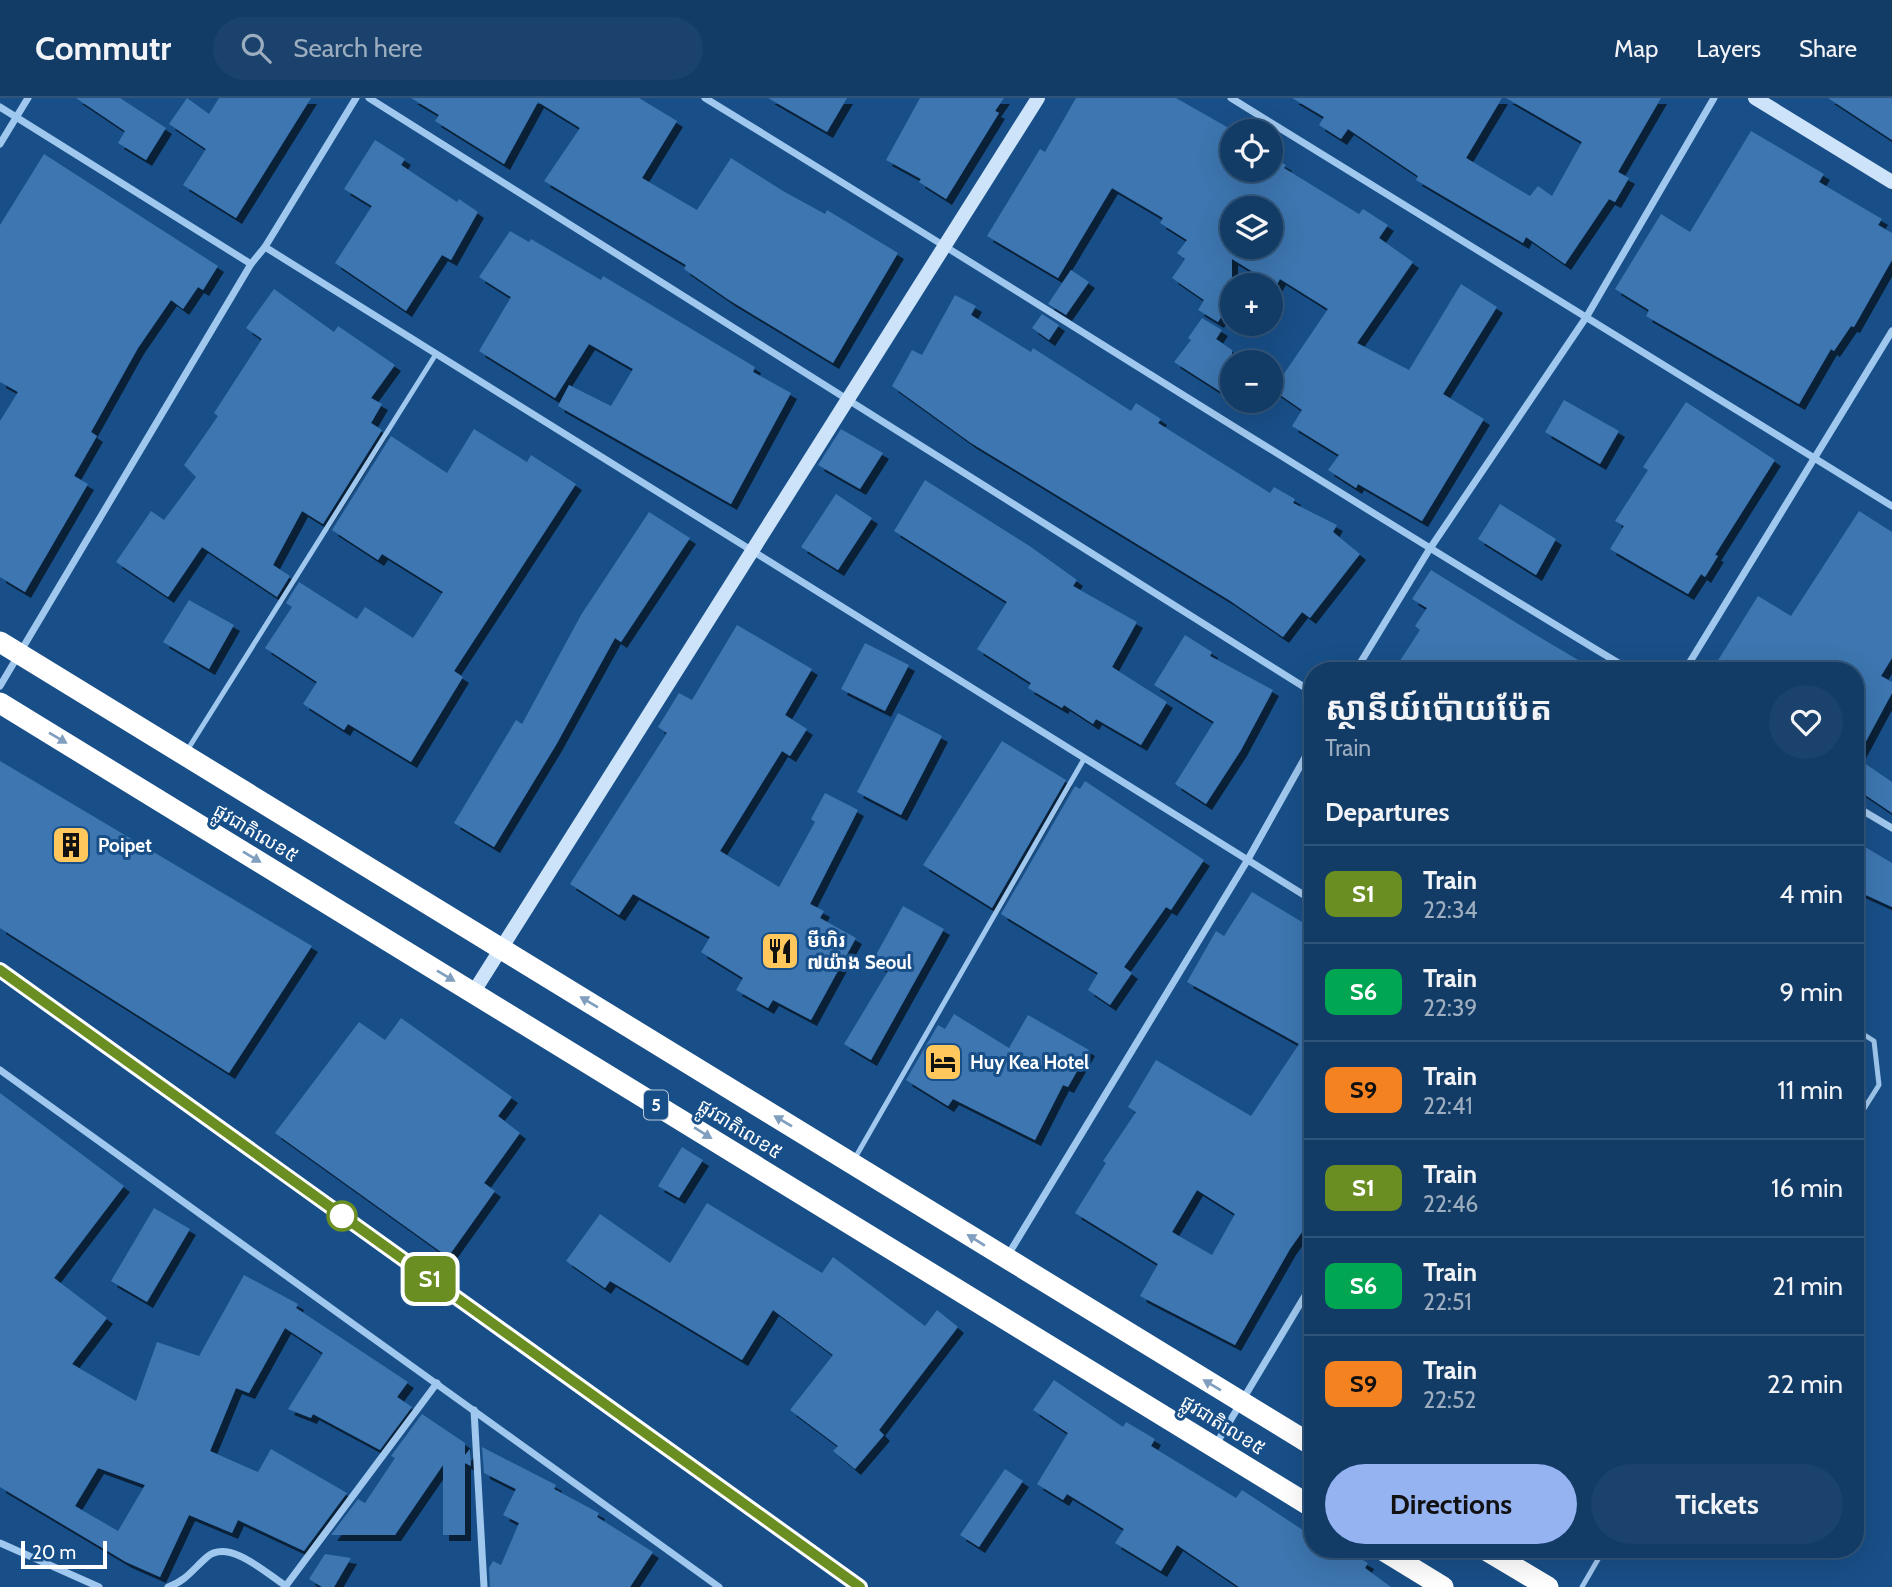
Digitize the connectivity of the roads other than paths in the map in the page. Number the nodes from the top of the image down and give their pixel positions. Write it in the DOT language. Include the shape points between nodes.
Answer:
graph roads {
  1 [pos="27,98"];
  2 [pos="356,98"];
  3 [pos="369,98"];
  4 [pos="705,98"];
  5 [pos="1038,98"];
  6 [pos="1231,98"];
  7 [pos="1714,98"];
  8 [pos="1755,98"];
  9 [pos="0,107"];
  10 [pos="16,118"];
  11 [pos="0,144"];
  12 [pos="1892,182"];
  13 [pos="945,244"];
  14 [pos="265,247"];
  15 [pos="251,264"];
  16 [pos="1587,316"];
  17 [pos="1892,331"];
  18 [pos="436,354"];
  19 [pos="847,400"];
  20 [pos="1815,457"];
  21 [pos="1892,506"];
  22 [pos="1429,550"];
  23 [pos="752,551"];
  24 [pos="0,642"];
  25 [pos="20,654"];
  26 [pos="1361,662"];
  27 [pos="1617,662"];
  28 [pos="1690,662"];
  29 [pos="0,686"];
  30 [pos="1304,687"];
  31 [pos="0,703"];
  32 [pos="184,755"];
  33 [pos="1084,759"];
  34 [pos="1304,759"];
  35 [pos="1864,811"];
  36 [pos="1892,828"];
  37 [pos="1247,861"];
  38 [pos="1304,895"];
  39 [pos="501,949"];
  40 [pos="473,993"];
  41 [pos="1864,1035"];
  42 [pos="0,1070"];
  43 [pos="1864,1110"];
  44 [pos="852,1164"];
  45 [pos="1006,1258"];
  46 [pos="1304,1297"];
  47 [pos="437,1384"];
  48 [pos="1241,1402"];
  49 [pos="474,1410"];
  50 [pos="1304,1441"];
  51 [pos="1214,1447"];
  52 [pos="1304,1502"];
  53 [pos="0,1543"];
  54 [pos="1396,1558"];
  55 [pos="1499,1558"];
  56 [pos="1599,1558"];
  57 [pos="286,1586"];
  58 [pos="99,1587"];
  59 [pos="168,1587"];
  60 [pos="484,1587"];
  61 [pos="719,1587"];
  62 [pos="1443,1587"];
  63 [pos="1548,1587"];
  64 [pos="1582,1587"];
  1 -- 10 [label="street"];
  2 -- 14 [label="street"];
  3 -- 19 [label="street"];
  4 -- 13 [label="street"];
  5 -- 13 [label="street"];
  6 -- 16 [label="street"];
  7 -- 16 [label="street"];
  8 -- 12 [label="street"];
  9 -- 10 [label="street"];
  10 -- 11 [label="street"];
  10 -- 15 [label="street"];
  13 -- 19 [label="street"];
  13 -- 22 [label="street"];
  14 -- 15 [label="street"];
  14 -- 18 [label="street"];
  15 -- 25 [label="street"];
  16 -- 20 [label="street"];
  16 -- 22 [label="street"];
  17 -- 20 [label="street"];
  18 -- 23 [label="street"];
  18 -- 32 [label="lane"];
  19 -- 23 [label="street"];
  19 -- 30 [label="street"];
  20 -- 21 [label="street"];
  20 -- 28 [label="street"];
  22 -- 26 [label="street"];
  22 -- 27 [label="street"];
  23 -- 33 [label="street"];
  23 -- 39 [label="street"];
  24 -- 25 [label="highway, ផ្លូវជាតិលេខ៥"];
  25 -- 29 [label="street"];
  25 -- 32 [label="highway, ផ្លូវជាតិលេខ៥"];
  31 -- 40 [label="highway, ផ្លូវជាតិលេខ៥ / 5, one-way"];
  32 -- 39 [label="highway, ផ្លូវជាតិលេខ៥"];
  33 -- 37 [label="street"];
  33 -- 44 [label="lane"];
  34 -- 37 [label="street"];
  35 -- 36 [label="street"];
  37 -- 38 [label="street"];
  37 -- 45 [label="street"];
  39 -- 40 [label="street"];
  44 -- 39 [label="highway, ផ្លូវជាតិលេខ៥, one-way"];
  40 -- 51 [label="highway, ផ្លូវជាតិលេខ៥ / 5, one-way"];
  41 -- 43 [label="lane" via="1874,1041 1880,1085"];
  42 -- 47 [label="street"];
  45 -- 44 [label="highway, ផ្លូវជាតិលេខ៥, one-way"];
  48 -- 45 [label="highway, ផ្លូវជាតិលេខ៥, one-way"];
  46 -- 48 [label="street"];
  47 -- 49 [label="street"];
  47 -- 57 [label="street"];
  48 -- 50 [label="highway, ផ្លូវជាតិលេខ៥"];
  48 -- 51 [label="street"];
  49 -- 60 [label="street"];
  49 -- 61 [label="street"];
  51 -- 52 [label="highway, ផ្លូវជាតិលេខ៥ / 5"];
  53 -- 58 [label="street"];
  54 -- 62 [label="highway"];
  55 -- 63 [label="highway"];
  56 -- 64 [label="lane"];
  57 -- 59 [label="street" via="237,1554 222,1551 209,1554 183,1582"];
}
